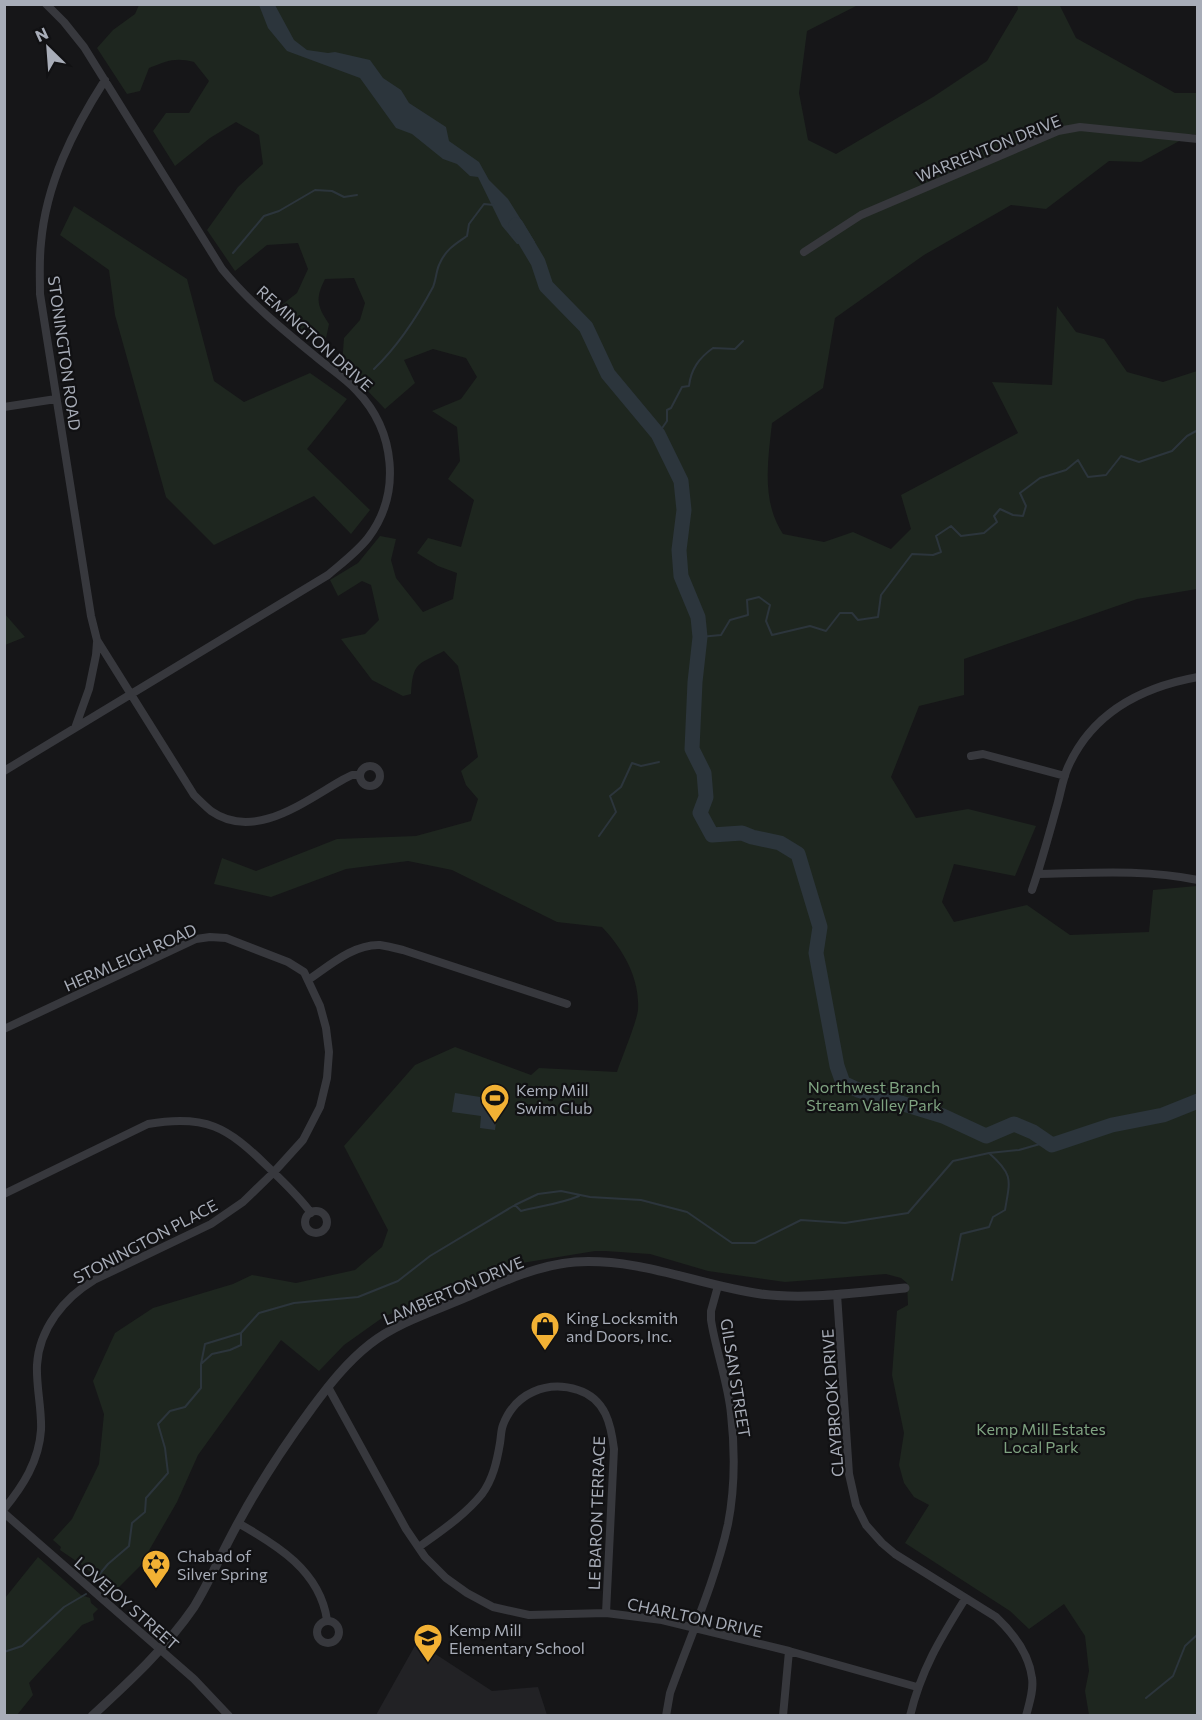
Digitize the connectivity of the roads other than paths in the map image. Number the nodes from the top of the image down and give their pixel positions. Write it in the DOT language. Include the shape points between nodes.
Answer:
graph roads {
  1 [pos="46,4"];
  2 [pos="105,80"];
  3 [pos="1197,140"];
  4 [pos="804,252"];
  5 [pos="56,399"];
  6 [pos="4,407"];
  7 [pos="97,640"];
  8 [pos="1197,677"];
  9 [pos="130,695"];
  10 [pos="75,728"];
  11 [pos="971,756"];
  12 [pos="4,771"];
  13 [pos="360,775"];
  14 [pos="1065,776"];
  15 [pos="1038,874"];
  16 [pos="1197,880"];
  17 [pos="1032,890"];
  18 [pos="308,980"];
  19 [pos="567,1004"];
  20 [pos="4,1029"];
  21 [pos="274,1172"];
  22 [pos="4,1194"];
  23 [pos="311,1213"];
  24 [pos="718,1286"];
  25 [pos="905,1288"];
  26 [pos="837,1294"];
  27 [pos="328,1387"];
  28 [pos="4,1511"];
  29 [pos="238,1523"];
  30 [pos="419,1547"];
  31 [pos="965,1599"];
  32 [pos="606,1613"];
  33 [pos="327,1620"];
  34 [pos="694,1627"];
  35 [pos="160,1649"];
  36 [pos="789,1651"];
  37 [pos="917,1687"];
  38 [pos="92,1716"];
  39 [pos="229,1716"];
  40 [pos="666,1716"];
  41 [pos="783,1716"];
  42 [pos="910,1716"];
  43 [pos="1026,1716"];
  1 -- 2 [label="street, REMINGTON DRIVE" via="84,47"];
  2 -- 5 [label="street, STONINGTON ROAD" via="63,154 40,244 40,294"];
  2 -- 9 [label="street, REMINGTON DRIVE" via="222,269 274,322 357,390 372,409 389,451 391,476 383,513 358,550 328,575"];
  3 -- 4 [label="street, WARRENTON DRIVE" via="1080,127 1058,131 861,215"];
  5 -- 6 [label="street"];
  5 -- 7 [label="street, STONINGTON ROAD"];
  7 -- 9 [label="street, STONINGTON ROAD"];
  7 -- 10 [label="street, STONINGTON ROAD" via="89,689"];
  8 -- 14 [label="street" via="1142,692 1116,707 1081,743"];
  9 -- 10 [label="street, REMINGTON DRIVE"];
  9 -- 13 [label="street, STONINGTON ROAD" via="194,795 212,812 231,820 266,820 352,775"];
  10 -- 12 [label="street"];
  11 -- 14 [label="street" via="983,754"];
  14 -- 15 [label="street"];
  15 -- 16 [label="street" via="1141,871"];
  15 -- 17 [label="street"];
  18 -- 19 [label="street" via="345,954 381,945"];
  18 -- 20 [label="street, HERMLEIGH ROAD" via="304,972 288,962 226,938 203,937"];
  18 -- 21 [label="street, STONINGTON PLACE" via="326,1028 327,1078 310,1128"];
  21 -- 22 [label="street" via="217,1126 171,1120 148,1124"];
  21 -- 23 [label="street"];
  21 -- 28 [label="street, STONINGTON PLACE" via="243,1202 211,1224 94,1280 63,1304 51,1322 37,1365 40,1431 35,1460"];
  24 -- 26 [label="street, LAMBERTON DRIVE" via="764,1294"];
  24 -- 27 [label="street, LAMBERTON DRIVE" via="632,1265 575,1262 550,1266 500,1283 390,1331 351,1361"];
  24 -- 34 [label="street, GILSAN STREET" via="711,1320 731,1412 733,1486 721,1551"];
  25 -- 26 [label="street, LAMBERTON DRIVE"];
  26 -- 31 [label="street, CLAYBROOK DRIVE" via="849,1474 856,1505 866,1525 882,1543"];
  27 -- 29 [label="street, LAMBERTON DRIVE" via="282,1449"];
  27 -- 30 [label="street, CHARLTON DRIVE"];
  28 -- 35 [label="street, LOVEJOY STREET"];
  29 -- 33 [label="street" via="297,1563 320,1595"];
  29 -- 35 [label="street, LAMBERTON DRIVE" via="195,1604"];
  30 -- 32 [label="street, CHARLTON DRIVE" via="446,1578 493,1607 537,1616"];
  30 -- 32 [label="street, LE BARON TERRACE" via="462,1516 482,1494 497,1462 503,1425 516,1403 539,1389 578,1390 600,1406 612,1425"];
  31 -- 37 [label="street" via="937,1644"];
  31 -- 43 [label="street, CLAYBROOK DRIVE" via="1001,1622 1026,1656 1033,1679"];
  32 -- 34 [label="street, CHARLTON DRIVE"];
  34 -- 36 [label="street, CHARLTON DRIVE"];
  34 -- 40 [label="street, GILSAN STREET" via="670,1693"];
  35 -- 38 [label="street, LAMBERTON DRIVE"];
  35 -- 39 [label="street, LOVEJOY STREET"];
  36 -- 37 [label="street, CHARLTON DRIVE"];
  36 -- 41 [label="street"];
  37 -- 42 [label="street"];
}
